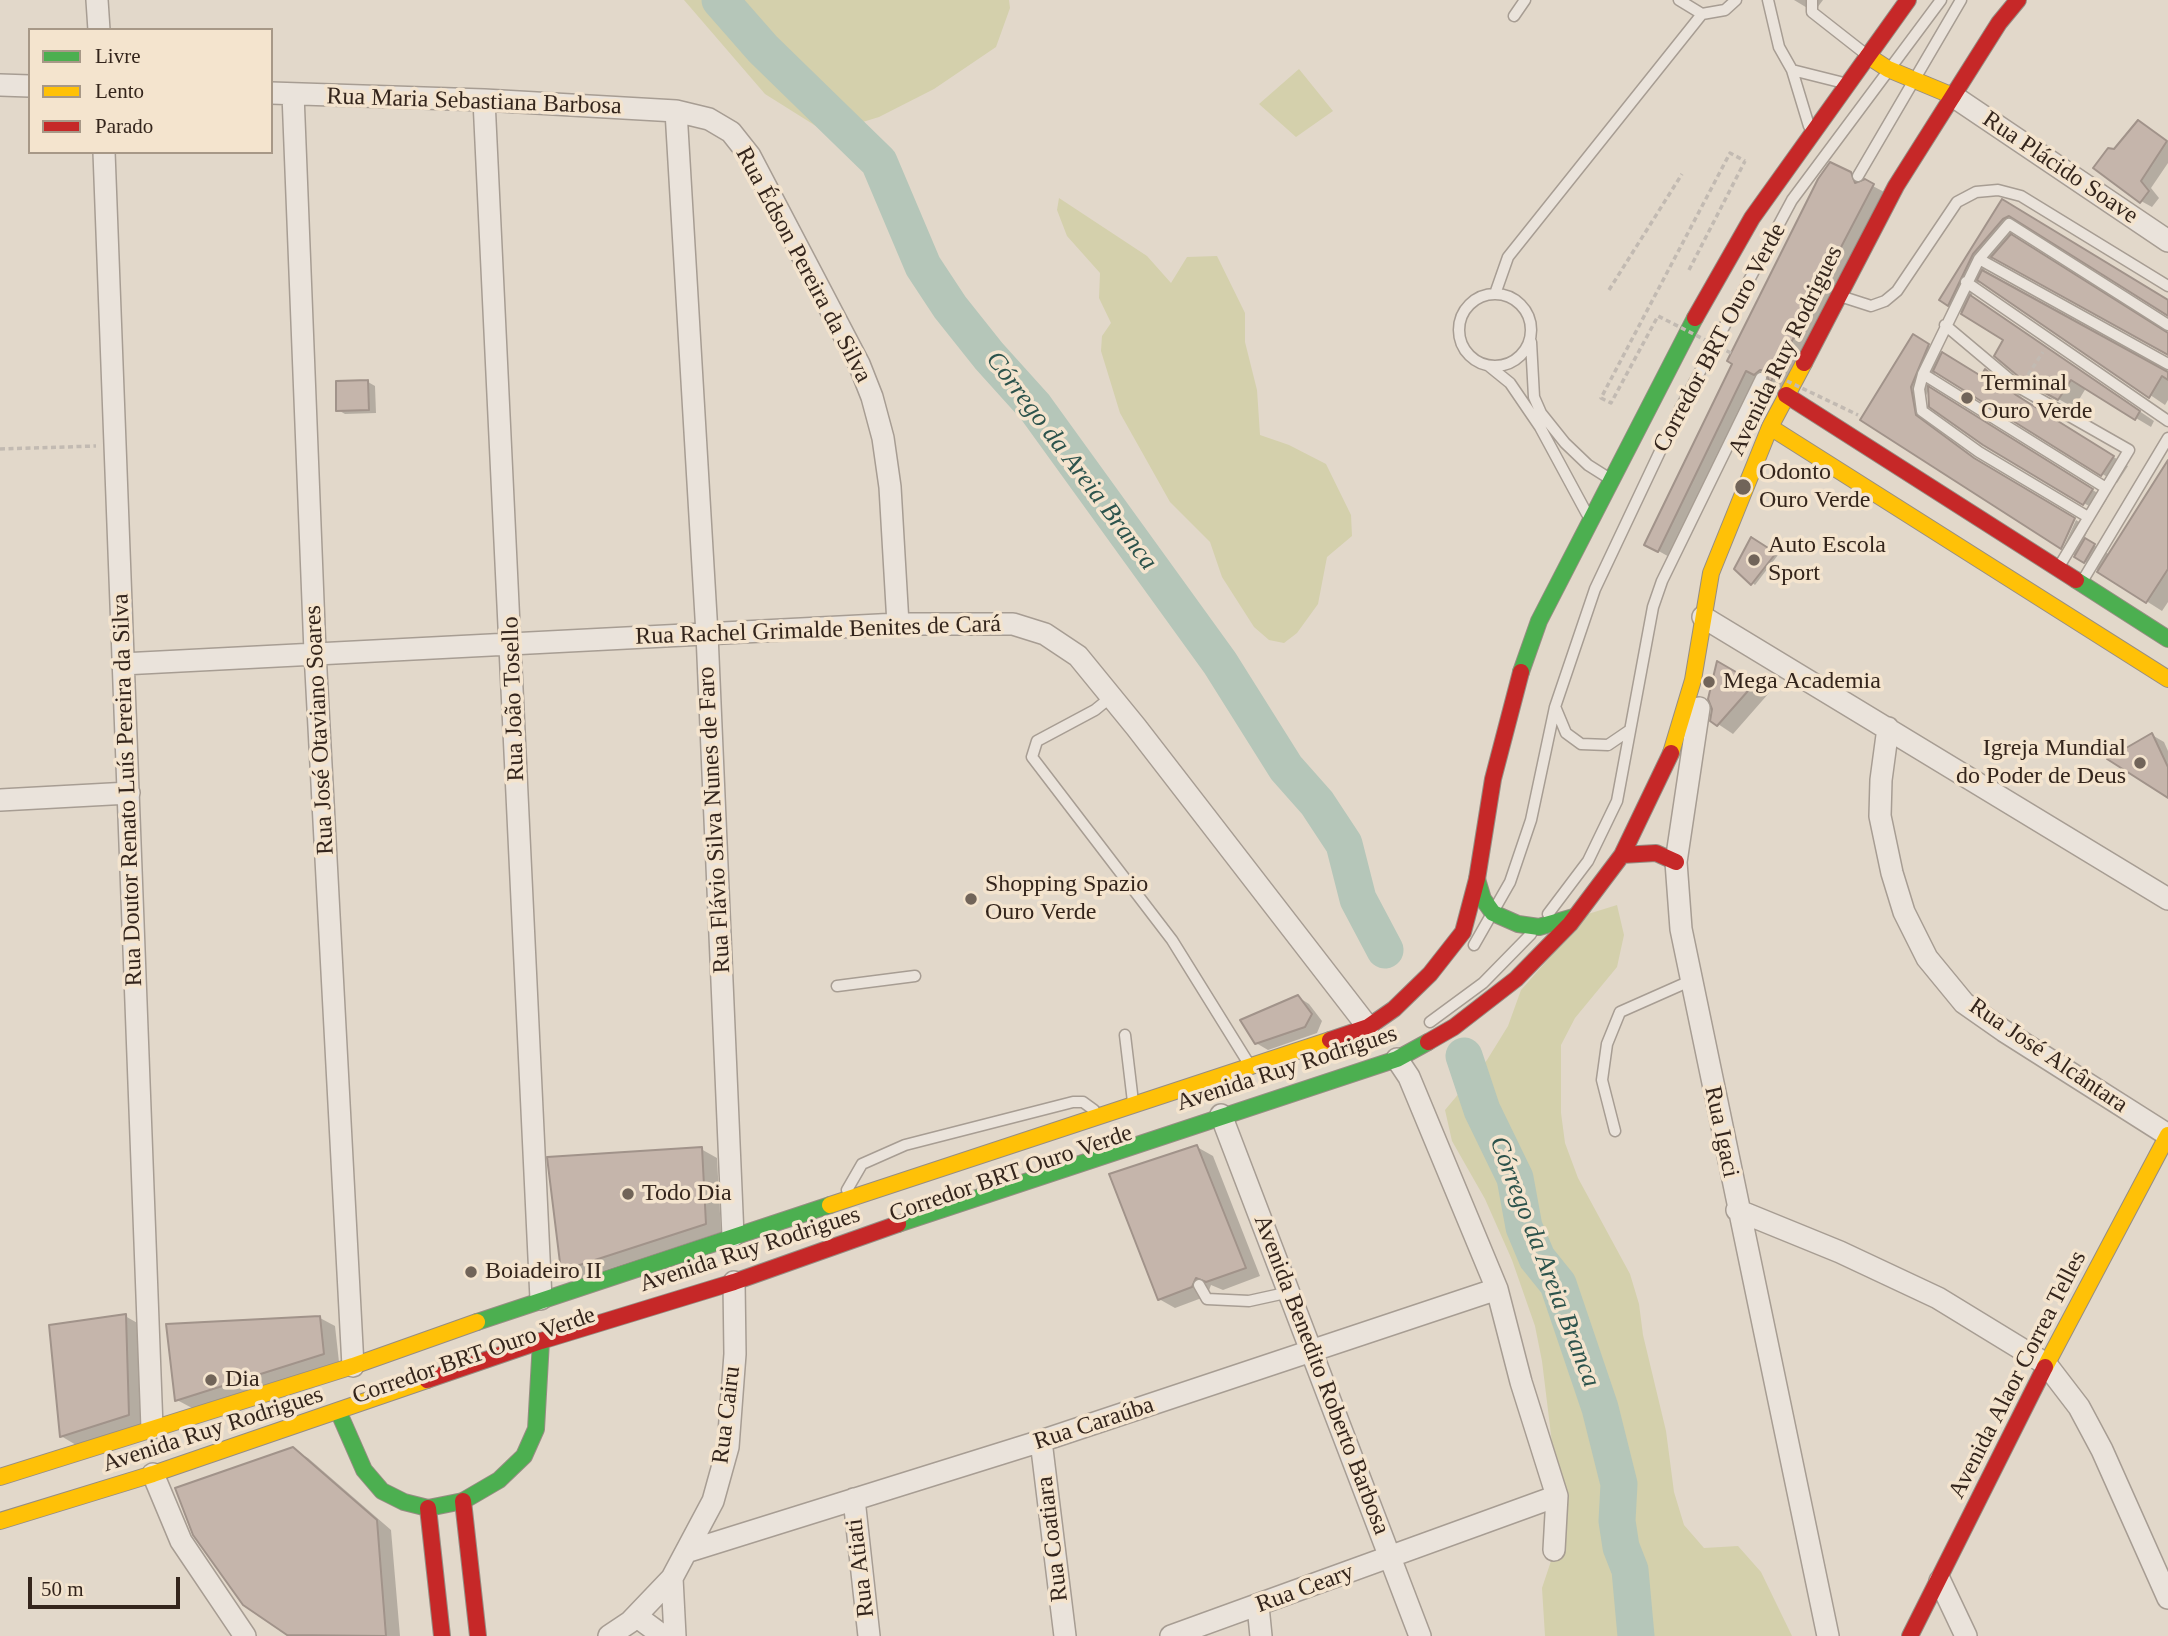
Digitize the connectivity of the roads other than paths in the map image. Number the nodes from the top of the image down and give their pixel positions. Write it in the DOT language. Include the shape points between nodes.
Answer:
graph roads {
  1 [pos="97,0"];
  2 [pos="1525,0"];
  3 [pos="1679,0"];
  4 [pos="1736,0"];
  5 [pos="1768,0"];
  6 [pos="1812,0"];
  7 [pos="1908,0"];
  8 [pos="1941,0"];
  9 [pos="1961,0"];
  10 [pos="2018,0"];
  11 [pos="1702,14"];
  12 [pos="1514,16"];
  13 [pos="99,28"];
  14 [pos="1868,56"];
  15 [pos="1888,69"];
  16 [pos="1792,70"];
  17 [pos="1914,78"];
  18 [pos="1850,84"];
  19 [pos="0,85"];
  20 [pos="28,86"];
  21 [pos="273,93"];
  22 [pos="293,94"];
  23 [pos="1953,96"];
  24 [pos="484,100"];
  25 [pos="676,111"];
  26 [pos="1812,135"];
  27 [pos="104,154"];
  28 [pos="1858,176"];
  29 [pos="2168,241"];
  30 [pos="1979,259"];
  31 [pos="1966,282"];
  32 [pos="2168,286"];
  33 [pos="1835,293"];
  34 [pos="1495,294"];
  35 [pos="2168,324"];
  36 [pos="1945,325"];
  37 [pos="1531,335"];
  38 [pos="2168,364"];
  39 [pos="1489,366"];
  40 [pos="1923,374"];
  41 [pos="1761,378"];
  42 [pos="1787,388"];
  43 [pos="2168,421"];
  44 [pos="1770,427"];
  45 [pos="2168,438"];
  46 [pos="1613,480"];
  47 [pos="2106,488"];
  48 [pos="2088,517"];
  49 [pos="1591,520"];
  50 [pos="2068,578"];
  51 [pos="2108,603"];
  52 [pos="1707,620"];
  53 [pos="898,624"];
  54 [pos="2085,627"];
  55 [pos="706,634"];
  56 [pos="2168,639"];
  57 [pos="511,642"];
  58 [pos="316,652"];
  59 [pos="122,664"];
  60 [pos="2168,679"];
  61 [pos="1111,697"];
  62 [pos="1555,707"];
  63 [pos="1888,729"];
  64 [pos="1631,730"];
  65 [pos="129,793"];
  66 [pos="0,800"];
  67 [pos="1622,855"];
  68 [pos="1676,862"];
  69 [pos="1477,879"];
  70 [pos="2168,899"];
  71 [pos="1493,913"];
  72 [pos="1574,918"];
  73 [pos="1539,927"];
  74 [pos="1465,957"];
  75 [pos="915,976"];
  76 [pos="1690,981"];
  77 [pos="837,986"];
  78 [pos="1404,1017"];
  79 [pos="1421,1029"];
  80 [pos="1125,1035"];
  81 [pos="1379,1043"];
  82 [pos="1251,1067"];
  83 [pos="1209,1093"];
  84 [pos="1133,1104"];
  85 [pos="1219,1108"];
  86 [pos="1102,1115"];
  87 [pos="1615,1130"];
  88 [pos="2168,1135"];
  89 [pos="1095,1146"];
  90 [pos="843,1202"];
  91 [pos="1738,1210"];
  92 [pos="733,1236"];
  93 [pos="798,1246"];
  94 [pos="730,1266"];
  95 [pos="694,1281"];
  96 [pos="1199,1285"];
  97 [pos="1497,1289"];
  98 [pos="1290,1292"];
  99 [pos="541,1299"];
  100 [pos="541,1341"];
  101 [pos="1313,1352"];
  102 [pos="2046,1364"];
  103 [pos="353,1366"];
  104 [pos="339,1413"];
  105 [pos="222,1420"];
  106 [pos="1041,1441"];
  107 [pos="153,1452"];
  108 [pos="112,1473"];
  109 [pos="0,1477"];
  110 [pos="75,1485"];
  111 [pos="1556,1496"];
  112 [pos="854,1499"];
  113 [pos="463,1501"];
  114 [pos="0,1508"];
  115 [pos="428,1508"];
  116 [pos="0,1521"];
  117 [pos="1554,1550"];
  118 [pos="689,1551"];
  119 [pos="1391,1557"];
  120 [pos="672,1577"];
  121 [pos="1940,1581"];
  122 [pos="2168,1598"];
  123 [pos="1258,1606"];
  124 [pos="636,1616"];
  125 [pos="244,1636"];
  126 [pos="442,1636"];
  127 [pos="478,1636"];
  128 [pos="609,1636"];
  129 [pos="663,1636"];
  130 [pos="676,1636"];
  131 [pos="869,1636"];
  132 [pos="1065,1636"];
  133 [pos="1171,1636"];
  134 [pos="1261,1636"];
  135 [pos="1420,1636"];
  136 [pos="1828,1636"];
  137 [pos="1910,1636"];
  138 [pos="1966,1636"];
  1 -- 13 [label="street"];
  2 -- 12 [label="lane"];
  3 -- 11 [label="lane"];
  4 -- 11 [label="lane" via="1725,10"];
  5 -- 16 [label="lane" via="1779,47"];
  6 -- 14 [label="lane" via="1812,12"];
  7 -- 14 [label="main road, Avenida Ruy Rodrigues"];
  8 -- 15 [label="lane, Corredor BRT Ouro Verde"];
  9 -- 17 [label="lane"];
  10 -- 23 [label="main road, Avenida Ruy Rodrigues"];
  11 -- 34 [label="lane" via="1508,257"];
  14 -- 15 [label="main road"];
  14 -- 18 [label="main road, Avenida Ruy Rodrigues"];
  15 -- 17 [label="main road"];
  15 -- 62 [label="lane, Corredor BRT Ouro Verde" via="1792,200 1715,338 1595,589"];
  16 -- 18 [label="lane"];
  16 -- 26 [label="lane"];
  17 -- 23 [label="main road"];
  17 -- 28 [label="lane"];
  18 -- 26 [label="main road, Avenida Ruy Rodrigues"];
  19 -- 20 [label="street"];
  21 -- 22 [label="street, Rua Maria Sebastiana Barbosa"];
  22 -- 24 [label="street, Rua Maria Sebastiana Barbosa"];
  22 -- 58 [label="street, Rua José Otaviano Soares"];
  23 -- 29 [label="street, Rua Plácido Soave"];
  23 -- 33 [label="main road, Avenida Ruy Rodrigues"];
  24 -- 25 [label="street, Rua Maria Sebastiana Barbosa"];
  24 -- 57 [label="street, Rua João Tosello"];
  25 -- 53 [label="street, Rua Édson Pereira da Silva" via="709,119 731,132 750,156 873,397 890,487"];
  25 -- 55 [label="street, Rua Flávio Silva Nunes de Faro"];
  26 -- 46 [label="main road, Avenida Ruy Rodrigues" via="1752,218 1693,320"];
  27 -- 59 [label="street, Rua Doutor Renato Luís Pereira da Silva"];
  30 -- 31 [label="lane"];
  30 -- 35 [label="lane" via="2009,224"];
  30 -- 38 [label="lane"];
  31 -- 36 [label="lane"];
  31 -- 43 [label="lane"];
  32 -- 33 [label="lane" via="2021,197 1998,190 1976,192 1957,202 1897,291 1885,301 1871,306"];
  33 -- 42 [label="main road, Avenida Ruy Rodrigues"];
  34 -- 37 [label="lane" via="1518,302 1531,323"];
  34 -- 39 [label="lane" via="1472,301 1464,310 1458,333 1468,355"];
  36 -- 40 [label="lane"];
  36 -- 47 [label="lane" via="2020,388 2129,450"];
  37 -- 39 [label="lane" via="1521,356"];
  37 -- 46 [label="lane" via="1534,397 1541,414 1588,465"];
  39 -- 49 [label="lane" via="1510,383 1540,427"];
  40 -- 47 [label="lane"];
  40 -- 48 [label="lane" via="1919,389 1923,411 1979,452"];
  41 -- 64 [label="lane" via="1662,581 1653,607"];
  42 -- 44 [label="main road, Avenida Ruy Rodrigues"];
  42 -- 50 [label="main road"];
  44 -- 52 [label="main road, Avenida Ruy Rodrigues" via="1717,552"];
  44 -- 54 [label="main road"];
  45 -- 50 [label="lane"];
  46 -- 49 [label="main road, Avenida Ruy Rodrigues"];
  47 -- 48 [label="lane"];
  48 -- 50 [label="lane"];
  49 -- 69 [label="main road, Avenida Ruy Rodrigues" via="1539,621 1511,699"];
  50 -- 51 [label="main road"];
  51 -- 54 [label="main road"];
  51 -- 56 [label="main road"];
  52 -- 63 [label="street"];
  52 -- 67 [label="main road, Avenida Ruy Rodrigues" via="1675,744"];
  52 -- 68 [label="street, Rua Igaci"];
  53 -- 55 [label="street, Rua Rachel Grimalde Benites de Cará"];
  53 -- 61 [label="street, Rua Rachel Grimalde Benites de Cará" via="1013,624 1045,634 1078,656"];
  54 -- 60 [label="main road"];
  55 -- 57 [label="street, Rua Rachel Grimalde Benites de Cará"];
  55 -- 92 [label="street, Rua Flávio Silva Nunes de Faro"];
  57 -- 58 [label="street, Rua Rachel Grimalde Benites de Cará"];
  57 -- 99 [label="street, Rua João Tosello"];
  58 -- 59 [label="street, Rua Rachel Grimalde Benites de Cará"];
  58 -- 103 [label="street, Rua José Otaviano Soares"];
  59 -- 65 [label="street, Rua Doutor Renato Luís Pereira da Silva"];
  61 -- 81 [label="street, Rua Rachel Grimalde Benites de Cará"];
  61 -- 82 [label="lane" via="1037,741 1032,757 1172,940"];
  62 -- 64 [label="lane" via="1560,725 1581,744 1608,745"];
  62 -- 71 [label="lane, Corredor BRT Ouro Verde" via="1531,820 1510,882"];
  63 -- 70 [label="street"];
  63 -- 88 [label="street, Rua José Alcântara" via="1880,816 1900,899 1927,958 1965,1003"];
  64 -- 73 [label="lane" via="1617,801 1588,861"];
  65 -- 66 [label="street"];
  65 -- 107 [label="street, Rua Doutor Renato Luís Pereira da Silva"];
  67 -- 68 [label="main road" via="1656,853"];
  67 -- 72 [label="main road, Avenida Ruy Rodrigues"];
  68 -- 76 [label="street, Rua Igaci"];
  69 -- 71 [label="main road"];
  69 -- 81 [label="main road, Avenida Ruy Rodrigues" via="1463,932 1394,1009"];
  71 -- 73 [label="main road"];
  71 -- 74 [label="lane, Corredor BRT Ouro Verde"];
  72 -- 73 [label="main road"];
  72 -- 81 [label="main road, Avenida Ruy Rodrigues" via="1516,979 1454,1027"];
  73 -- 79 [label="lane" via="1483,983"];
  75 -- 77 [label="lane"];
  76 -- 87 [label="lane" via="1620,1012 1607,1044 1602,1080"];
  76 -- 91 [label="street, Rua Igaci"];
  78 -- 81 [label="lane"];
  80 -- 84 [label="lane"];
  81 -- 82 [label="main road, Avenida Ruy Rodrigues"];
  81 -- 83 [label="lane"];
  81 -- 85 [label="main road, Avenida Ruy Rodrigues"];
  81 -- 97 [label="street, Rua Rachel Grimalde Benites de Cará" via="1409,1077"];
  82 -- 84 [label="main road, Avenida Ruy Rodrigues"];
  84 -- 86 [label="main road, Avenida Ruy Rodrigues"];
  85 -- 94 [label="main road, Avenida Ruy Rodrigues" via="1128,1153"];
  85 -- 98 [label="street, Avenida Benedito Roberto Barbosa"];
  86 -- 90 [label="main road, Avenida Ruy Rodrigues"];
  86 -- 90 [label="lane" via="1083,1102 1073,1102 905,1144 862,1164"];
  88 -- 102 [label="main road, Avenida Alaor Correa Telles"];
  89 -- 93 [label="lane, Corredor BRT Ouro Verde"];
  90 -- 92 [label="main road, Avenida Ruy Rodrigues"];
  91 -- 102 [label="street" via="1938,1298"];
  91 -- 136 [label="street, Rua Igaci"];
  92 -- 94 [label="main road"];
  92 -- 99 [label="main road, Avenida Ruy Rodrigues"];
  94 -- 100 [label="main road, Avenida Ruy Rodrigues"];
  94 -- 105 [label="lane, Corredor BRT Ouro Verde" via="443,1344"];
  94 -- 118 [label="street, Rua Cairu" via="735,1354 727,1447 713,1501"];
  95 -- 107 [label="lane, Corredor BRT Ouro Verde" via="286,1420"];
  96 -- 98 [label="lane" via="1207,1299 1249,1301"];
  97 -- 101 [label="street, Rua Caraúba"];
  97 -- 111 [label="street, Rua Rachel Grimalde Benites de Cará"];
  98 -- 101 [label="street, Avenida Benedito Roberto Barbosa"];
  99 -- 103 [label="main road, Avenida Ruy Rodrigues"];
  100 -- 104 [label="main road, Avenida Ruy Rodrigues"];
  100 -- 113 [label="main road" via="536,1429 524,1456 499,1480"];
  101 -- 106 [label="street, Rua Caraúba"];
  101 -- 119 [label="street, Avenida Benedito Roberto Barbosa"];
  102 -- 121 [label="main road, Avenida Alaor Correa Telles"];
  102 -- 122 [label="street" via="2079,1407 2102,1450"];
  103 -- 107 [label="main road, Avenida Ruy Rodrigues"];
  104 -- 107 [label="main road, Avenida Ruy Rodrigues"];
  104 -- 115 [label="main road" via="364,1470 382,1491"];
  106 -- 112 [label="street, Rua Caraúba"];
  106 -- 132 [label="street, Rua Coatiara"];
  107 -- 108 [label="lane, Corredor BRT Ouro Verde"];
  107 -- 109 [label="main road, Avenida Ruy Rodrigues"];
  107 -- 116 [label="main road, Avenida Ruy Rodrigues"];
  107 -- 125 [label="street" via="181,1541"];
  110 -- 114 [label="lane"];
  111 -- 117 [label="street, Rua Rachel Grimalde Benites de Cará"];
  111 -- 119 [label="street, Rua Ceary"];
  112 -- 118 [label="street, Rua Caraúba"];
  112 -- 131 [label="street, Rua Atiati"];
  113 -- 115 [label="main road"];
  113 -- 127 [label="main road"];
  115 -- 126 [label="main road"];
  118 -- 120 [label="street, Rua Cairu"];
  119 -- 123 [label="street, Rua Ceary"];
  119 -- 135 [label="street, Avenida Benedito Roberto Barbosa"];
  120 -- 124 [label="street, Rua Cairu"];
  120 -- 130 [label="street"];
  121 -- 137 [label="main road, Avenida Alaor Correa Telles"];
  121 -- 138 [label="street"];
  123 -- 133 [label="street, Rua Ceary"];
  123 -- 134 [label="street"];
  124 -- 128 [label="street, Rua Cairu"];
  124 -- 129 [label="street"];
}
